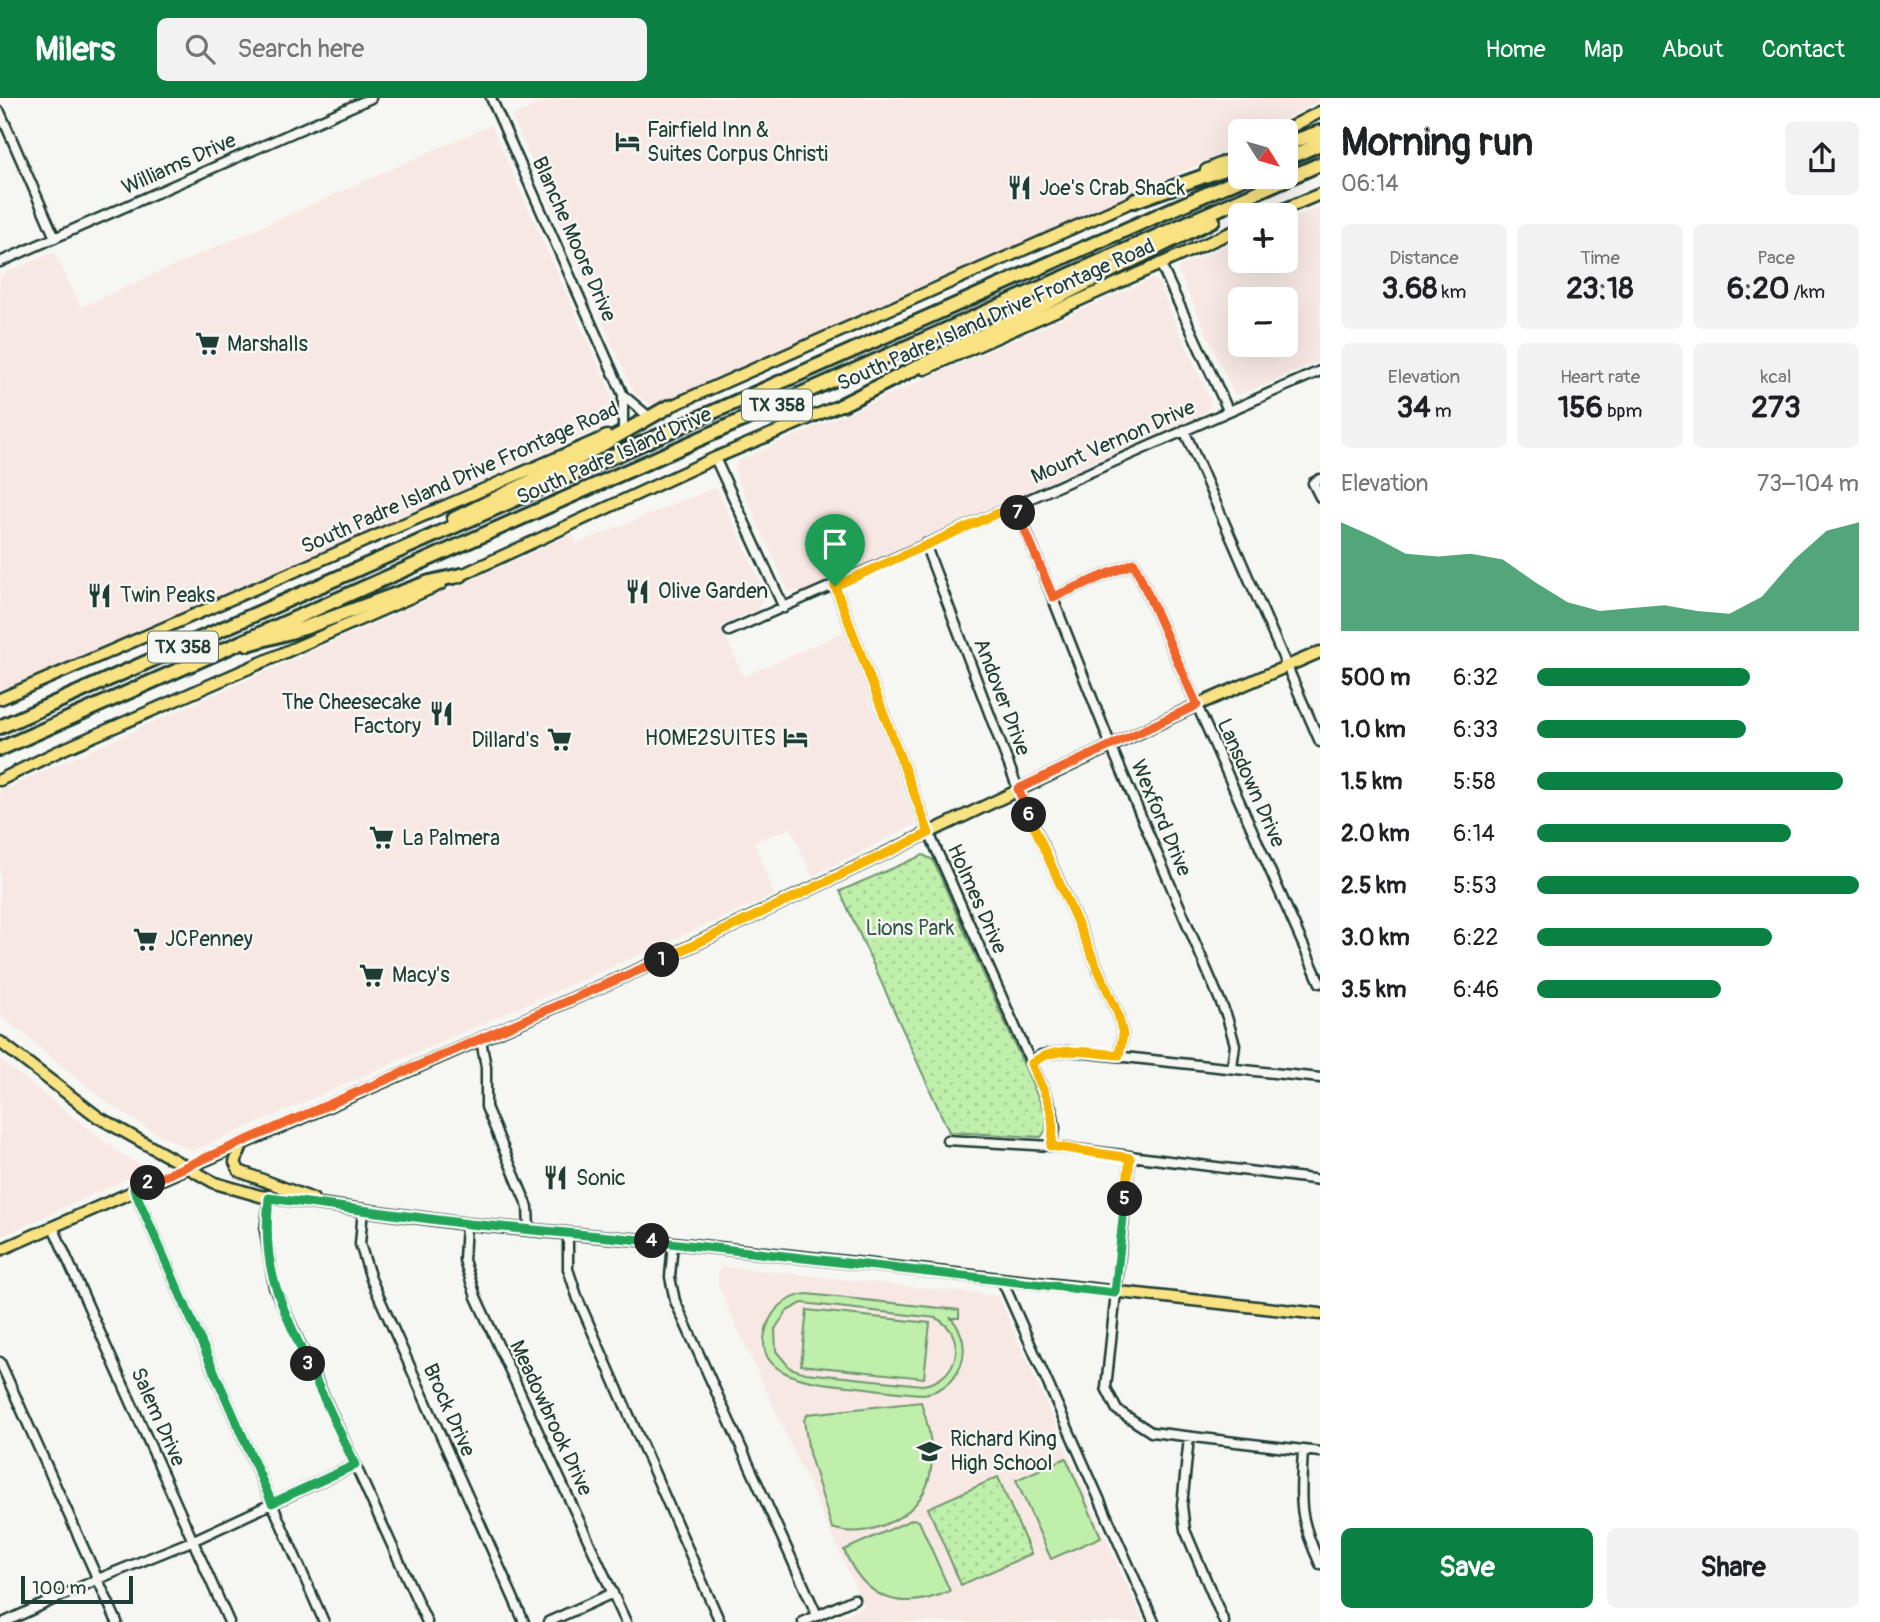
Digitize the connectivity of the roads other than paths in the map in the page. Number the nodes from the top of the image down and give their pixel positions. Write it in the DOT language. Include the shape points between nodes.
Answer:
graph roads {
  1 [pos="371,98"];
  2 [pos="491,98"];
  3 [pos="0,112"];
  4 [pos="1320,112"];
  5 [pos="1298,123"];
  6 [pos="1320,132"];
  7 [pos="1298,140"];
  8 [pos="1320,144"];
  9 [pos="1298,154"];
  10 [pos="1228,160"];
  11 [pos="1320,165"];
  12 [pos="1228,168"];
  13 [pos="1228,185"];
  14 [pos="1320,194"];
  15 [pos="1134,201"];
  16 [pos="1298,203"];
  17 [pos="1228,234"];
  18 [pos="55,238"];
  19 [pos="0,262"];
  20 [pos="1160,263"];
  21 [pos="1320,371"];
  22 [pos="623,395"];
  23 [pos="843,404"];
  24 [pos="668,407"];
  25 [pos="1228,411"];
  26 [pos="649,416"];
  27 [pos="623,429"];
  28 [pos="1184,430"];
  29 [pos="715,458"];
  30 [pos="1320,480"];
  31 [pos="1320,498"];
  32 [pos="1016,505"];
  33 [pos="925,544"];
  34 [pos="412,546"];
  35 [pos="461,575"];
  36 [pos="835,586"];
  37 [pos="1053,597"];
  38 [pos="784,608"];
  39 [pos="729,631"];
  40 [pos="234,645"];
  41 [pos="1320,652"];
  42 [pos="1286,667"];
  43 [pos="0,699"];
  44 [pos="1197,705"];
  45 [pos="0,727"];
  46 [pos="1320,742"];
  47 [pos="1111,746"];
  48 [pos="0,748"];
  49 [pos="0,780"];
  50 [pos="1018,789"];
  51 [pos="929,833"];
  52 [pos="1320,983"];
  53 [pos="481,1040"];
  54 [pos="0,1042"];
  55 [pos="1119,1055"];
  56 [pos="1031,1064"];
  57 [pos="1232,1067"];
  58 [pos="1320,1078"];
  59 [pos="947,1140"];
  60 [pos="243,1142"];
  61 [pos="1051,1146"];
  62 [pos="1130,1158"];
  63 [pos="185,1168"];
  64 [pos="1320,1180"];
  65 [pos="134,1189"];
  66 [pos="269,1198"];
  67 [pos="328,1205"];
  68 [pos="363,1209"];
  69 [pos="466,1224"];
  70 [pos="53,1227"];
  71 [pos="529,1229"];
  72 [pos="568,1233"];
  73 [pos="673,1243"];
  74 [pos="0,1250"];
  75 [pos="1001,1278"];
  76 [pos="1115,1293"];
  77 [pos="1320,1314"];
  78 [pos="0,1362"];
  79 [pos="3,1375"];
  80 [pos="1189,1437"];
  81 [pos="1303,1451"];
  82 [pos="1320,1452"];
  83 [pos="355,1465"];
  84 [pos="272,1503"];
  85 [pos="194,1540"];
  86 [pos="1320,1564"];
  87 [pos="98,1579"];
  88 [pos="613,1592"];
  89 [pos="854,1599"];
  90 [pos="817,1615"];
  91 [pos="5,1622"];
  92 [pos="117,1622"];
  93 [pos="229,1622"];
  94 [pos="324,1622"];
  95 [pos="427,1622"];
  96 [pos="524,1622"];
  97 [pos="548,1622"];
  98 [pos="625,1622"];
  99 [pos="720,1622"];
  100 [pos="803,1622"];
  101 [pos="1154,1622"];
  102 [pos="1224,1622"];
  1 -- 18 [label="street, Williams Drive"];
  2 -- 22 [label="street, Blanche Moore Drive"];
  3 -- 18 [label="street"];
  4 -- 5 [label="main road"];
  6 -- 7 [label="highway"];
  8 -- 9 [label="highway"];
  10 -- 15 [label="main road, South Padre Island Drive Frontage Road"];
  11 -- 23 [label="highway"];
  11 -- 40 [label="highway, South Padre Island Drive / TX 358"];
  12 -- 15 [label="highway"];
  13 -- 34 [label="highway, South Padre Island Drive / TX 358"];
  14 -- 16 [label="main road"];
  15 -- 24 [label="main road, South Padre Island Drive Frontage Road"];
  17 -- 20 [label="main road, South Padre Island Drive Frontage Road"];
  18 -- 19 [label="street, Williams Drive"];
  20 -- 23 [label="main road, South Padre Island Drive Frontage Road"];
  20 -- 25 [label="street"];
  21 -- 25 [label="street, Mount Vernon Drive"];
  22 -- 26 [label="street, Blanche Moore Drive"];
  22 -- 27 [label="street, Blanche Moore Drive"];
  23 -- 29 [label="main road, South Padre Island Drive Frontage Road"];
  24 -- 26 [label="main road, South Padre Island Drive Frontage Road"];
  24 -- 34 [label="highway" via="582,456 449,521"];
  25 -- 28 [label="street, Mount Vernon Drive"];
  26 -- 27 [label="main road, South Padre Island Drive Frontage Road"];
  27 -- 43 [label="main road, South Padre Island Drive Frontage Road"];
  28 -- 32 [label="street, Mount Vernon Drive"];
  28 -- 42 [label="street"];
  29 -- 35 [label="main road, South Padre Island Drive Frontage Road"];
  29 -- 38 [label="street"];
  30 -- 31 [label="street" via="1313,482"];
  32 -- 33 [label="street, Mount Vernon Drive"];
  32 -- 37 [label="street, Wexford Drive"];
  33 -- 36 [label="street, Mount Vernon Drive"];
  33 -- 50 [label="street, Andover Drive"];
  34 -- 45 [label="highway, South Padre Island Drive / TX 358"];
  35 -- 40 [label="highway" via="260,642"];
  35 -- 49 [label="main road, South Padre Island Drive Frontage Road"];
  36 -- 38 [label="street, Mount Vernon Drive"];
  36 -- 51 [label="street, Holmes Drive"];
  37 -- 44 [label="street, Lansdown Drive" via="1134,563"];
  37 -- 47 [label="street, Wexford Drive"];
  38 -- 39 [label="street, Mount Vernon Drive"];
  40 -- 48 [label="highway, South Padre Island Drive / TX 358"];
  41 -- 42 [label="main road"];
  42 -- 44 [label="main road"];
  42 -- 46 [label="street"];
  44 -- 47 [label="main road"];
  44 -- 52 [label="street, Lansdown Drive"];
  47 -- 50 [label="main road"];
  47 -- 57 [label="street, Wexford Drive" via="1227,1017 1236,1045"];
  50 -- 51 [label="main road"];
  50 -- 55 [label="street, Andover Drive" via="1118,1014 1123,1035"];
  51 -- 53 [label="main road"];
  51 -- 56 [label="street, Holmes Drive"];
  53 -- 60 [label="main road"];
  53 -- 71 [label="street" via="487,1109 528,1207"];
  54 -- 63 [label="main road" via="98,1117"];
  55 -- 56 [label="street" via="1068,1051 1041,1055"];
  55 -- 57 [label="street"];
  56 -- 61 [label="street, Holmes Drive" via="1052,1110"];
  57 -- 58 [label="street"];
  59 -- 61 [label="street"];
  60 -- 63 [label="main road"];
  60 -- 67 [label="main road" via="235,1162 239,1171"];
  61 -- 62 [label="street"];
  62 -- 64 [label="street"];
  62 -- 76 [label="street"];
  63 -- 65 [label="main road"];
  63 -- 66 [label="main road" via="215,1183"];
  65 -- 70 [label="main road"];
  65 -- 84 [label="street"];
  66 -- 67 [label="main road"];
  66 -- 83 [label="street" via="265,1231 274,1287"];
  67 -- 68 [label="main road"];
  68 -- 69 [label="main road"];
  68 -- 96 [label="street, Brock Drive" via="360,1244 371,1279"];
  69 -- 71 [label="main road"];
  69 -- 88 [label="street, Meadowbrook Drive" via="464,1260 476,1297"];
  70 -- 74 [label="main road"];
  70 -- 85 [label="street, Salem Drive"];
  71 -- 72 [label="main road"];
  72 -- 73 [label="main road"];
  72 -- 99 [label="street" via="568,1269 578,1299"];
  73 -- 75 [label="main road"];
  73 -- 90 [label="street" via="670,1277 675,1301"];
  75 -- 76 [label="main road"];
  75 -- 101 [label="street"];
  76 -- 77 [label="main road"];
  76 -- 80 [label="street" via="1105,1388 1117,1410 1132,1422 1151,1432"];
  78 -- 79 [label="street"];
  79 -- 87 [label="street"];
  80 -- 81 [label="street"];
  80 -- 102 [label="street" via="1182,1506 1185,1530"];
  81 -- 82 [label="street"];
  81 -- 86 [label="street" via="1300,1510"];
  83 -- 84 [label="street"];
  83 -- 95 [label="street"];
  84 -- 85 [label="street"];
  84 -- 94 [label="street"];
  85 -- 87 [label="street"];
  85 -- 93 [label="street, Salem Drive"];
  87 -- 91 [label="street"];
  87 -- 92 [label="street"];
  88 -- 97 [label="street"];
  88 -- 98 [label="street, Meadowbrook Drive"];
  89 -- 90 [label="street"];
  90 -- 100 [label="street"];
}
